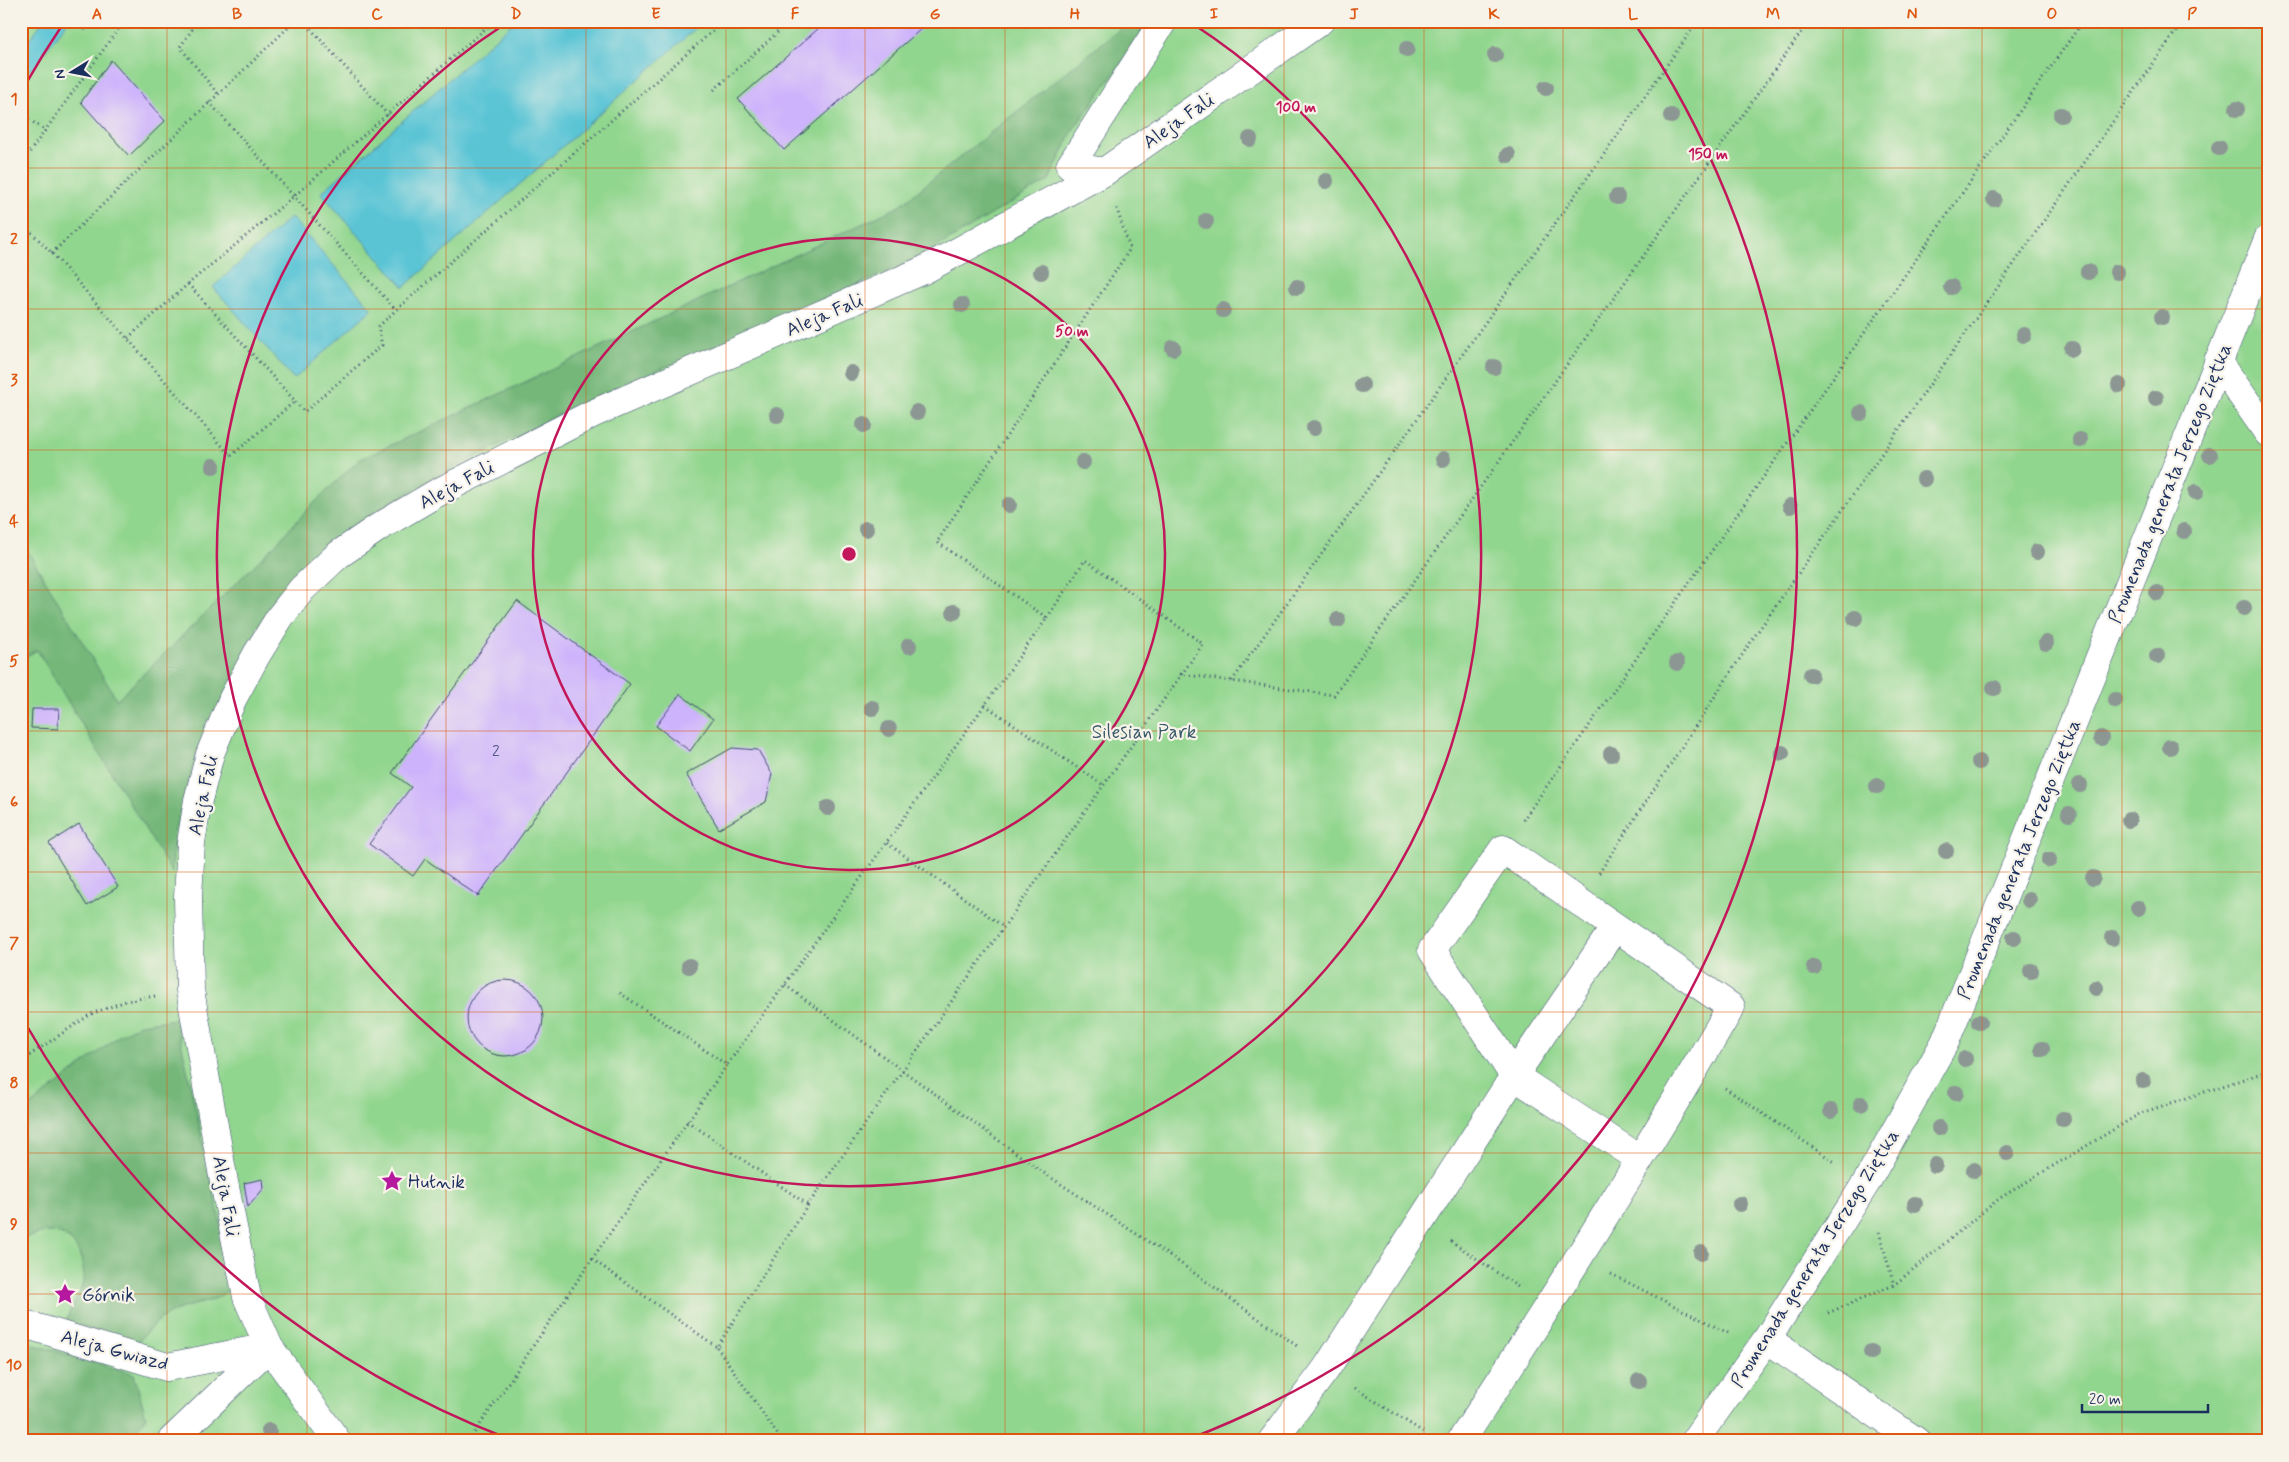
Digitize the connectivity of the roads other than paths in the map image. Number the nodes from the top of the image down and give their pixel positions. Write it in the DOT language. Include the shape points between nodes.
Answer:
graph roads {
  1 [pos="1163,21"];
  2 [pos="1320,21"];
  3 [pos="1104,172"];
  4 [pos="2268,239"];
  5 [pos="2218,361"];
  6 [pos="2268,433"];
  7 [pos="1615,927"];
  8 [pos="1514,1076"];
  9 [pos="1640,1159"];
  10 [pos="21,1323"];
  11 [pos="1763,1344"];
  12 [pos="269,1346"];
  13 [pos="171,1441"];
  14 [pos="336,1441"];
  15 [pos="1272,1441"];
  16 [pos="1461,1441"];
  17 [pos="1694,1441"];
  18 [pos="1916,1441"];
  1 -- 3 [label="street" via="1070,166"];
  2 -- 3 [label="street, Aleja Fali"];
  3 -- 12 [label="street, Aleja Fali" via="924,270 592,414 435,494 338,555 302,590 275,624 234,698 210,754 191,843 188,897 190,990 247,1297"];
  4 -- 5 [label="street, Promenada generała Jerzego Ziętka"];
  5 -- 6 [label="street"];
  5 -- 11 [label="street, Promenada generała Jerzego Ziętka" via="1944,1042 1866,1184"];
  7 -- 8 [label="street"];
  7 -- 8 [label="street" via="1503,849 1432,950"];
  7 -- 9 [label="street" via="1731,1007"];
  8 -- 9 [label="street"];
  8 -- 15 [label="street" via="1326,1369"];
  9 -- 16 [label="street"];
  10 -- 12 [label="street, Aleja Gwiazd" via="167,1367"];
  11 -- 17 [label="street, Promenada generała Jerzego Ziętka"];
  11 -- 18 [label="street"];
  12 -- 13 [label="street"];
  12 -- 14 [label="street, Aleja Fali"];
}
